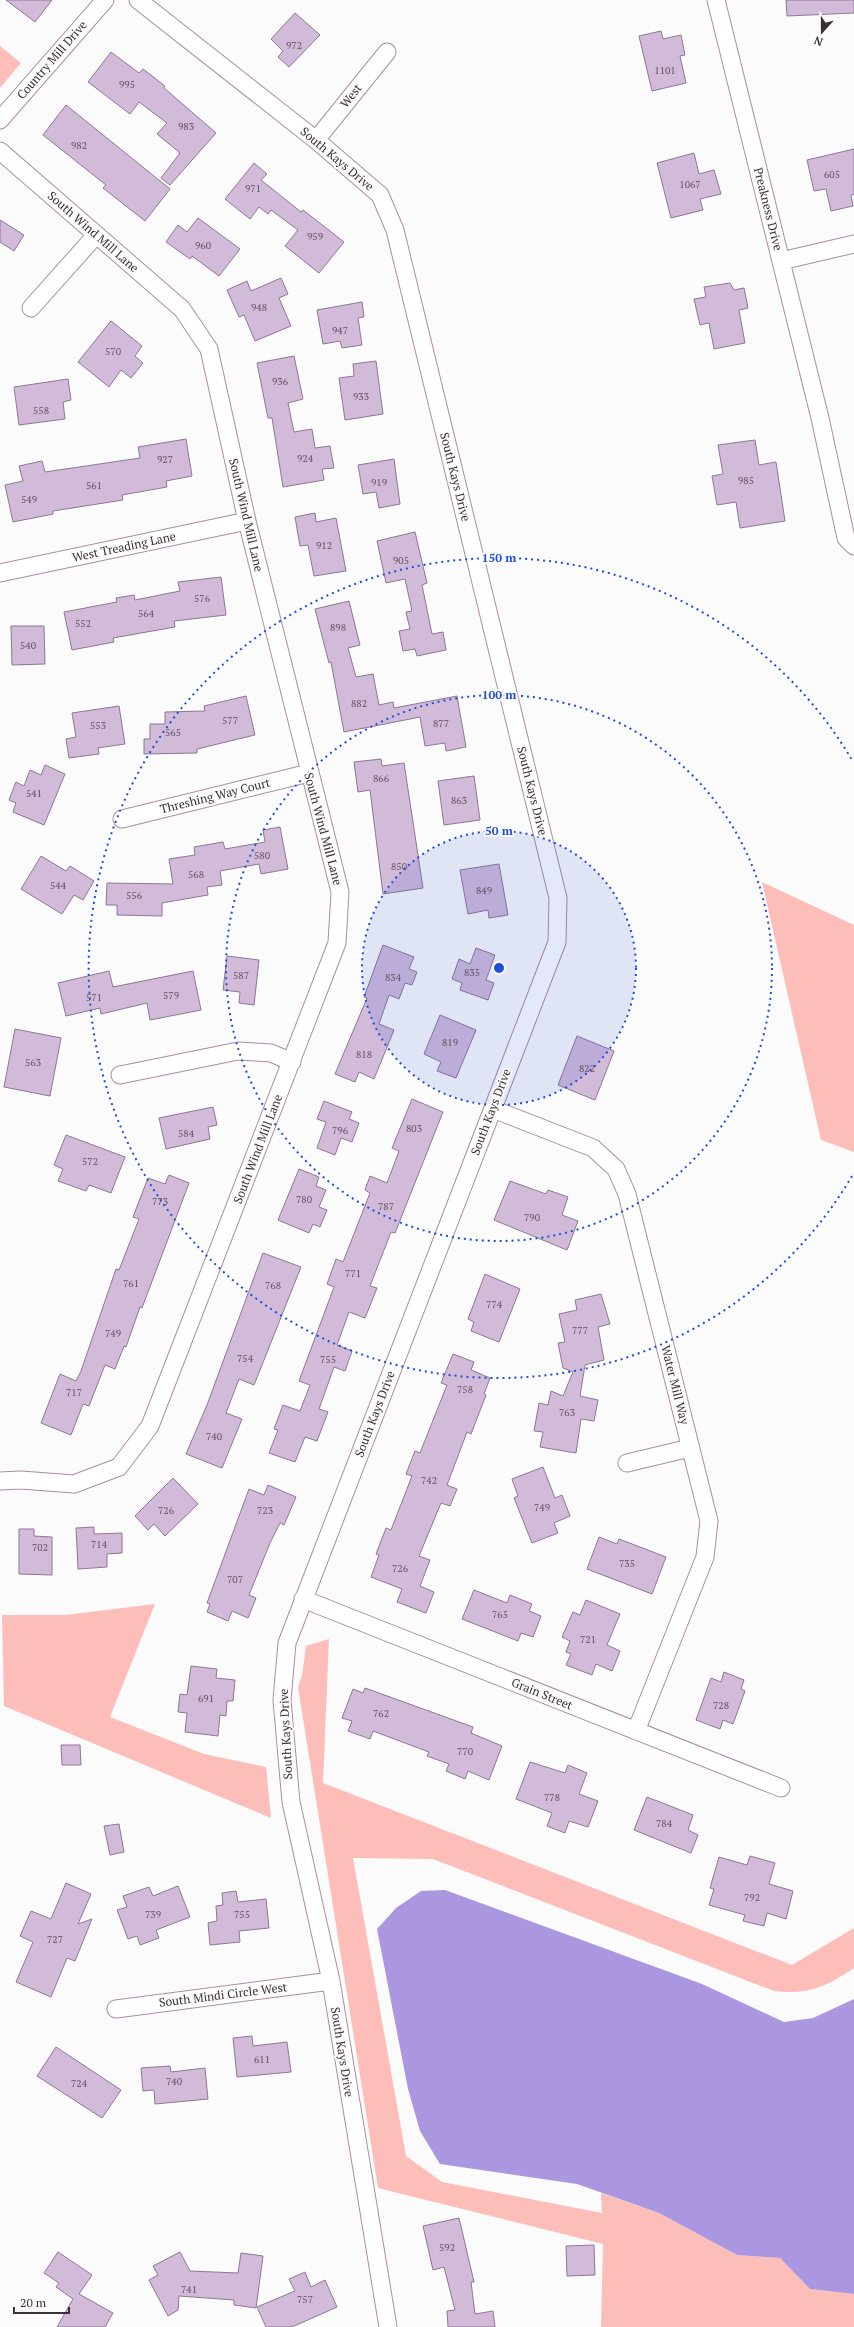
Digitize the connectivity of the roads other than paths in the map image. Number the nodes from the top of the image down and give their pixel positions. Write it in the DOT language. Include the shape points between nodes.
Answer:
graph roads {
  1 [pos="105,0"];
  2 [pos="138,0"];
  3 [pos="716,0"];
  4 [pos="387,52"];
  5 [pos="0,120"];
  6 [pos="316,140"];
  7 [pos="0,151"];
  8 [pos="96,234"];
  9 [pos="854,244"];
  10 [pos="781,261"];
  11 [pos="31,308"];
  12 [pos="247,521"];
  13 [pos="854,546"];
  14 [pos="0,573"];
  15 [pos="309,773"];
  16 [pos="122,819"];
  17 [pos="292,1062"];
  18 [pos="120,1075"];
  19 [pos="493,1109"];
  20 [pos="690,1448"];
  21 [pos="627,1463"];
  22 [pos="0,1481"];
  23 [pos="303,1599"];
  24 [pos="636,1730"];
  25 [pos="781,1788"];
  26 [pos="331,1981"];
  27 [pos="116,2009"];
  28 [pos="388,2327"];
  1 -- 5 [label="street, Country Mill Drive"];
  2 -- 6 [label="street, South Kays Drive"];
  3 -- 10 [label="street, Preakness Drive"];
  4 -- 6 [label="street, West"];
  6 -- 19 [label="street, South Kays Drive" via="380,195 395,230 558,898 557,942"];
  7 -- 8 [label="street, South Wind Mill Lane"];
  8 -- 11 [label="street"];
  8 -- 12 [label="street, South Wind Mill Lane" via="182,309 209,349"];
  9 -- 10 [label="street"];
  10 -- 13 [label="street, Preakness Drive" via="820,418 846,538"];
  12 -- 14 [label="street, West Treading Lane"];
  12 -- 15 [label="street, South Wind Mill Lane"];
  15 -- 16 [label="street, Threshing Way Court"];
  15 -- 17 [label="street, South Wind Mill Lane" via="340,892 337,943"];
  17 -- 18 [label="street" via="271,1053 238,1051"];
  17 -- 22 [label="street, South Wind Mill Lane" via="150,1426 119,1467 74,1484"];
  19 -- 20 [label="street, Water Mill Way" via="593,1148 616,1169 627,1194"];
  19 -- 23 [label="street, South Kays Drive"];
  20 -- 21 [label="street"];
  20 -- 24 [label="street, Water Mill Way" via="709,1521 705,1558"];
  23 -- 24 [label="street, Grain Street"];
  23 -- 26 [label="street, South Kays Drive" via="287,1643 282,1700 291,1802"];
  24 -- 25 [label="street, Grain Street"];
  26 -- 27 [label="street, South Mindi Circle West"];
  26 -- 28 [label="street, South Kays Drive"];
}
